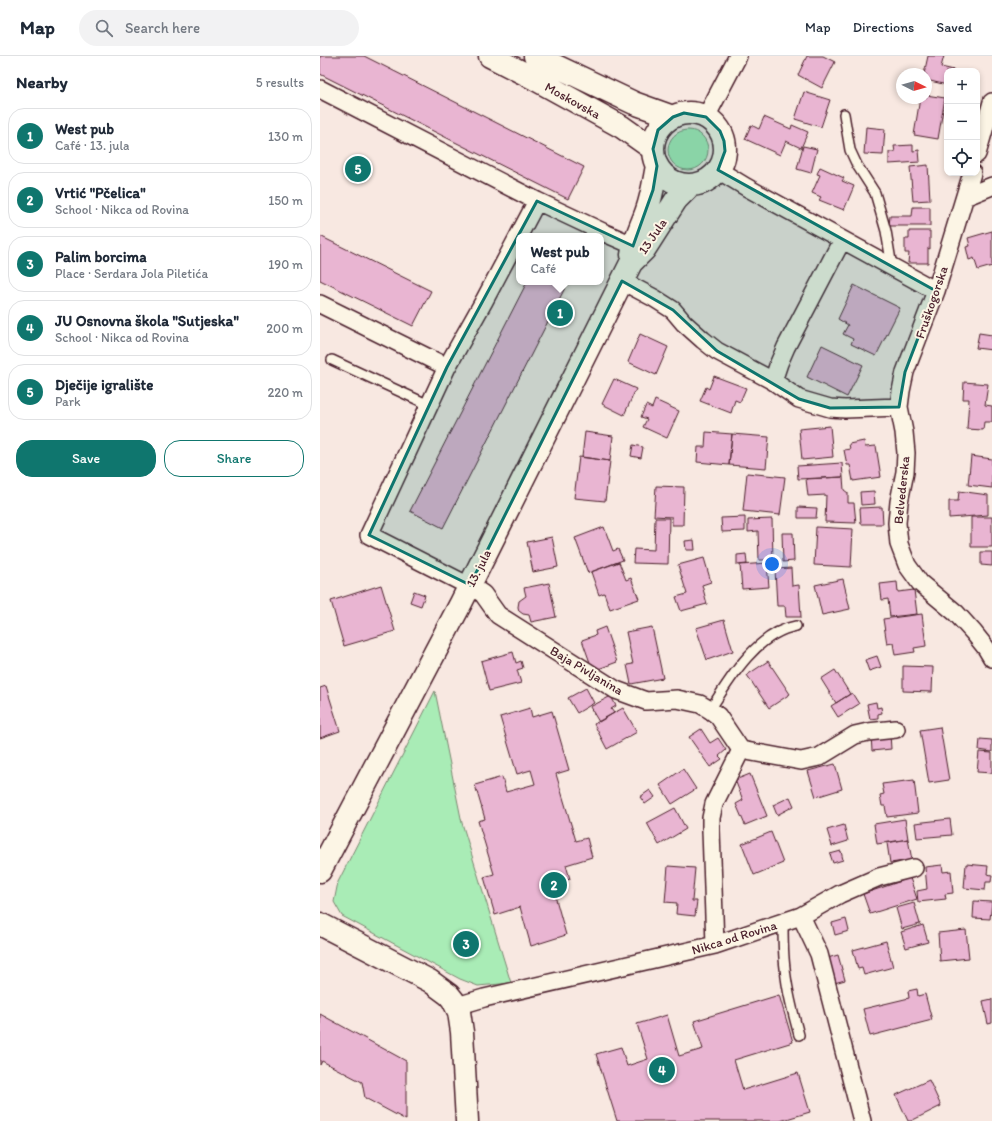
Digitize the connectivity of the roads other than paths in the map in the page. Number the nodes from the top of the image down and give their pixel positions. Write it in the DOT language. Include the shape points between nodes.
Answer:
graph roads {
  1 [pos="490,56"];
  2 [pos="738,56"];
  3 [pos="542,57"];
  4 [pos="320,89"];
  5 [pos="992,102"];
  6 [pos="844,114"];
  7 [pos="673,117"];
  8 [pos="706,117"];
  9 [pos="980,144"];
  10 [pos="655,158"];
  11 [pos="718,170"];
  12 [pos="971,176"];
  13 [pos="691,185"];
  14 [pos="992,186"];
  15 [pos="965,196"];
  16 [pos="537,201"];
  17 [pos="520,233"];
  18 [pos="842,240"];
  19 [pos="516,241"];
  20 [pos="633,260"];
  21 [pos="892,267"];
  22 [pos="936,291"];
  23 [pos="320,304"];
  24 [pos="332,360"];
  25 [pos="446,367"];
  26 [pos="773,381"];
  27 [pos="429,405"];
  28 [pos="899,407"];
  29 [pos="470,585"];
  30 [pos="796,626"];
  31 [pos="992,658"];
  32 [pos="710,710"];
  33 [pos="896,729"];
  34 [pos="741,750"];
  35 [pos="914,868"];
  36 [pos="320,871"];
  37 [pos="801,916"];
  38 [pos="783,922"];
  39 [pos="320,924"];
  40 [pos="715,945"];
  41 [pos="457,1006"];
  42 [pos="799,1035"];
  43 [pos="467,1121"];
  44 [pos="862,1121"];
  1 -- 10 [label="main road, Moskovska" via="622,127"];
  2 -- 8 [label="street"];
  3 -- 7 [label="main road, Moskovska" via="634,103"];
  4 -- 16 [label="street"];
  5 -- 9 [label="street"];
  6 -- 21 [label="lane" via="850,150 875,193 886,231"];
  7 -- 8 [label="main road" via="684,113"];
  7 -- 10 [label="main road" via="664,122 654,139"];
  8 -- 11 [label="main road" via="720,131 724,141 723,161"];
  10 -- 13 [label="main road" via="663,175 671,181"];
  10 -- 20 [label="main road, 13 Jula" via="653,190"];
  11 -- 13 [label="main road" via="711,178"];
  11 -- 18 [label="street"];
  12 -- 15 [label="street, Fruškogorska"];
  13 -- 20 [label="main road, 13 Jula" via="676,200"];
  14 -- 15 [label="street"];
  15 -- 22 [label="street, Fruškogorska"];
  16 -- 17 [label="street"];
  16 -- 20 [label="street" via="607,234"];
  18 -- 21 [label="street"];
  18 -- 26 [label="street" via="778,363"];
  19 -- 25 [label="street"];
  20 -- 26 [label="street" via="654,298 673,310 684,323 717,351"];
  20 -- 29 [label="main road, 13. jula"];
  21 -- 22 [label="street"];
  22 -- 28 [label="street, Fruškogorska" via="905,372"];
  23 -- 25 [label="street"];
  24 -- 27 [label="lane"];
  25 -- 27 [label="street"];
  26 -- 28 [label="street" via="799,399 830,408"];
  27 -- 29 [label="street, Baja Pivljanina" via="370,534"];
  28 -- 31 [label="street, Belvederska" via="906,453 897,523 899,544 907,565 920,583 956,613"];
  29 -- 32 [label="street, Baja Pivljanina" via="483,594 498,615 616,690 646,701 677,700 700,704"];
  29 -- 36 [label="main road, 13. jula"];
  30 -- 32 [label="lane" via="787,627 762,642 745,659"];
  32 -- 34 [label="street, Baja Pivljanina" via="718,716"];
  33 -- 34 [label="street" via="856,736 819,757 800,761"];
  34 -- 40 [label="street" via="714,804 711,818"];
  35 -- 37 [label="street, Nikca od Rovina" via="879,877 840,894"];
  37 -- 38 [label="street, Nikca od Rovina"];
  37 -- 44 [label="street" via="819,954"];
  38 -- 40 [label="street, Nikca od Rovina"];
  38 -- 42 [label="lane" via="785,970"];
  39 -- 41 [label="main road" via="430,981 449,995"];
  40 -- 41 [label="street, Nikca od Rovina"];
  41 -- 43 [label="main road" via="462,1032"];
}
